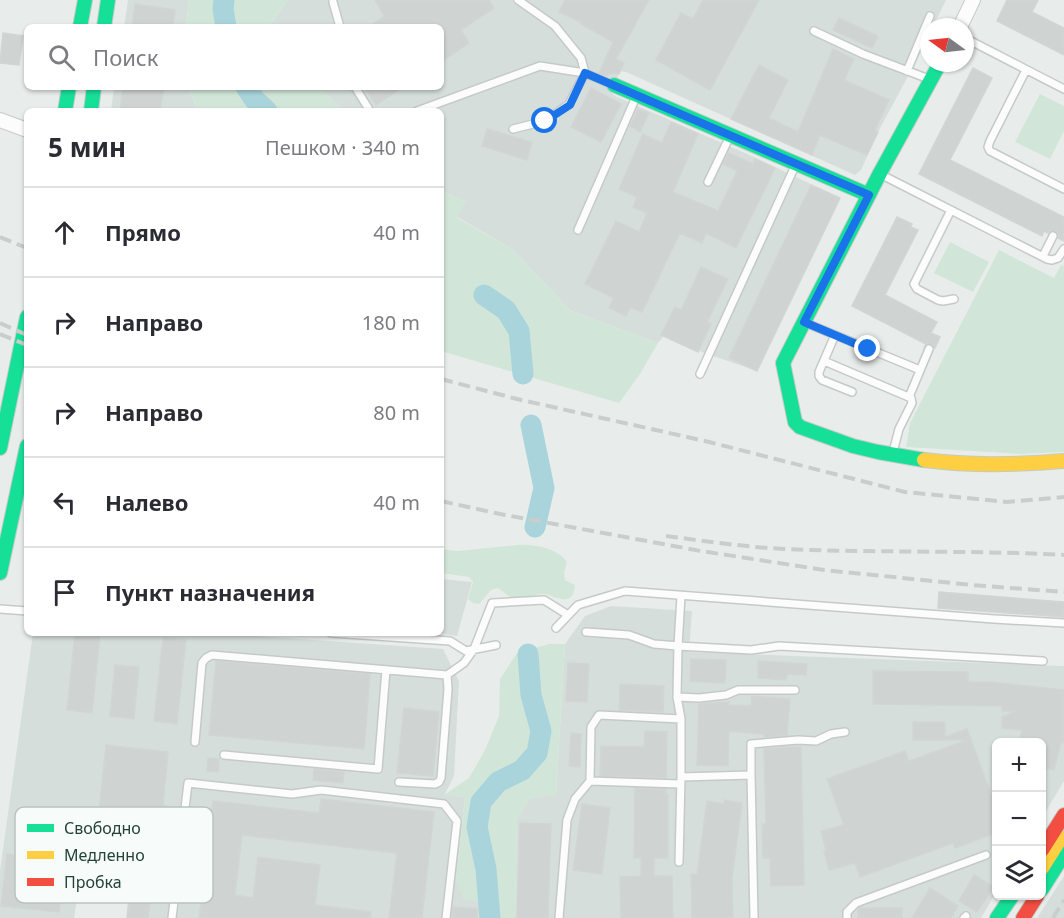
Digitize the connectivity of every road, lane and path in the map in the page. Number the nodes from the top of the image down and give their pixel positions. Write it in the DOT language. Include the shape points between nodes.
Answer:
graph roads {
  1 [pos="85,0"];
  2 [pos="108,0"];
  3 [pos="518,0"];
  4 [pos="974,0"];
  5 [pos="333,2"];
  6 [pos="930,16"];
  7 [pos="965,18"];
  8 [pos="81,24"];
  9 [pos="104,24"];
  10 [pos="339,24"];
  11 [pos="814,31"];
  12 [pos="974,43"];
  13 [pos="1026,69"];
  14 [pos="907,71"];
  15 [pos="935,72"];
  16 [pos="585,73"];
  17 [pos="931,80"];
  18 [pos="614,85"];
  19 [pos="1064,89"];
  20 [pos="68,90"];
  21 [pos="94,90"];
  22 [pos="357,90"];
  23 [pos="637,95"];
  24 [pos="66,108"];
  25 [pos="91,108"];
  26 [pos="368,108"];
  27 [pos="425,108"];
  28 [pos="0,120"];
  29 [pos="24,129"];
  30 [pos="513,129"];
  31 [pos="730,135"];
  32 [pos="797,164"];
  33 [pos="880,173"];
  34 [pos="708,182"];
  35 [pos="1064,189"];
  36 [pos="869,195"];
  37 [pos="951,210"];
  38 [pos="578,230"];
  39 [pos="1053,236"];
  40 [pos="1064,249"];
  41 [pos="1043,256"];
  42 [pos="954,299"];
  43 [pos="804,322"];
  44 [pos="24,332"];
  45 [pos="835,335"];
  46 [pos="929,349"];
  47 [pos="824,362"];
  48 [pos="920,370"];
  49 [pos="700,374"];
  50 [pos="852,392"];
  51 [pos="909,397"];
  52 [pos="0,448"];
  53 [pos="892,455"];
  54 [pos="24,460"];
  55 [pos="1064,461"];
  56 [pos="0,573"];
  57 [pos="681,596"];
  58 [pos="0,609"];
  59 [pos="24,611"];
  60 [pos="568,615"];
  61 [pos="1064,623"];
  62 [pos="556,628"];
  63 [pos="586,632"];
  64 [pos="376,636"];
  65 [pos="496,645"];
  66 [pos="678,646"];
  67 [pos="474,650"];
  68 [pos="1043,661"];
  69 [pos="386,670"];
  70 [pos="447,675"];
  71 [pos="795,690"];
  72 [pos="677,697"];
  73 [pos="681,719"];
  74 [pos="845,732"];
  75 [pos="195,742"];
  76 [pos="224,755"];
  77 [pos="751,776"];
  78 [pos="590,781"];
  79 [pos="681,781"];
  80 [pos="399,782"];
  81 [pos="185,807"];
  82 [pos="1064,815"];
  83 [pos="1064,834"];
  84 [pos="1044,846"];
  85 [pos="1064,854"];
  86 [pos="986,855"];
  87 [pos="679,861"];
  88 [pos="1046,861"];
  89 [pos="1046,881"];
  90 [pos="1009,900"];
  91 [pos="1021,900"];
  92 [pos="1034,900"];
  93 [pos="174,903"];
  94 [pos="172,918"];
  95 [pos="446,918"];
  96 [pos="559,918"];
  97 [pos="754,918"];
  98 [pos="847,918"];
  99 [pos="997,918"];
  100 [pos="1009,918"];
  101 [pos="1023,918"];
  1 -- 8 [label="street"];
  2 -- 9 [label="street"];
  3 -- 16 [label="lane" via="555,26 581,58"];
  4 -- 7 [label="street"];
  5 -- 10 [label="lane"];
  6 -- 14 [label="lane"];
  11 -- 14 [label="lane"];
  12 -- 13 [label="lane"];
  13 -- 19 [label="lane"];
  13 -- 35 [label="lane" via="988,147"];
  14 -- 17 [label="lane"];
  15 -- 17 [label="street"];
  16 -- 18 [label="lane"];
  16 -- 27 [label="lane" via="540,66"];
  16 -- 30 [label="lane" via="570,105 545,121"];
  17 -- 33 [label="street"];
  18 -- 23 [label="street"];
  20 -- 24 [label="street"];
  21 -- 25 [label="street"];
  22 -- 26 [label="lane"];
  23 -- 31 [label="street"];
  23 -- 38 [label="lane"];
  28 -- 29 [label="street"];
  31 -- 32 [label="street"];
  31 -- 34 [label="lane"];
  32 -- 36 [label="street"];
  32 -- 49 [label="lane"];
  33 -- 36 [label="street"];
  33 -- 37 [label="lane"];
  36 -- 43 [label="street"];
  37 -- 41 [label="lane"];
  37 -- 42 [label="lane" via="914,284 938,300"];
  39 -- 41 [label="lane"];
  40 -- 41 [label="lane" via="1055,260"];
  43 -- 45 [label="lane"];
  43 -- 53 [label="street" via="783,363 795,422 853,446"];
  44 -- 52 [label="street"];
  45 -- 47 [label="lane"];
  45 -- 48 [label="lane"];
  46 -- 48 [label="lane"];
  47 -- 50 [label="lane" via="820,378"];
  47 -- 51 [label="lane"];
  48 -- 51 [label="lane"];
  51 -- 53 [label="lane" via="912,403"];
  53 -- 55 [label="street" via="960,464"];
  54 -- 56 [label="street"];
  57 -- 60 [label="lane" via="625,591 578,605"];
  57 -- 61 [label="lane"];
  57 -- 66 [label="lane"];
  58 -- 59 [label="lane"];
  60 -- 62 [label="lane"];
  60 -- 67 [label="lane" via="544,600 492,603"];
  63 -- 66 [label="lane" via="629,634 654,644"];
  64 -- 67 [label="lane" via="450,641 466,651"];
  65 -- 67 [label="lane"];
  66 -- 68 [label="lane" via="751,650 779,646"];
  66 -- 72 [label="lane"];
  67 -- 70 [label="lane"];
  69 -- 70 [label="lane"];
  69 -- 75 [label="lane" via="212,655 202,663"];
  69 -- 76 [label="lane" via="378,769"];
  70 -- 80 [label="lane" via="441,778 435,784"];
  71 -- 72 [label="lane" via="738,690 726,695"];
  72 -- 73 [label="lane"];
  73 -- 78 [label="lane" via="599,715 591,727"];
  73 -- 79 [label="lane"];
  74 -- 77 [label="lane" via="816,741 751,744"];
  77 -- 79 [label="lane"];
  77 -- 97 [label="lane"];
  78 -- 79 [label="lane"];
  78 -- 96 [label="lane" via="575,799 567,820"];
  79 -- 87 [label="lane"];
  81 -- 95 [label="lane" via="188,783 292,794 321,790 444,804 457,821"];
  82 -- 84 [label="street"];
  83 -- 88 [label="street"];
  85 -- 89 [label="street"];
  86 -- 98 [label="lane" via="856,903 847,912"];
  90 -- 99 [label="street"];
  91 -- 100 [label="street"];
  92 -- 101 [label="street"];
  93 -- 94 [label="lane"];
}
